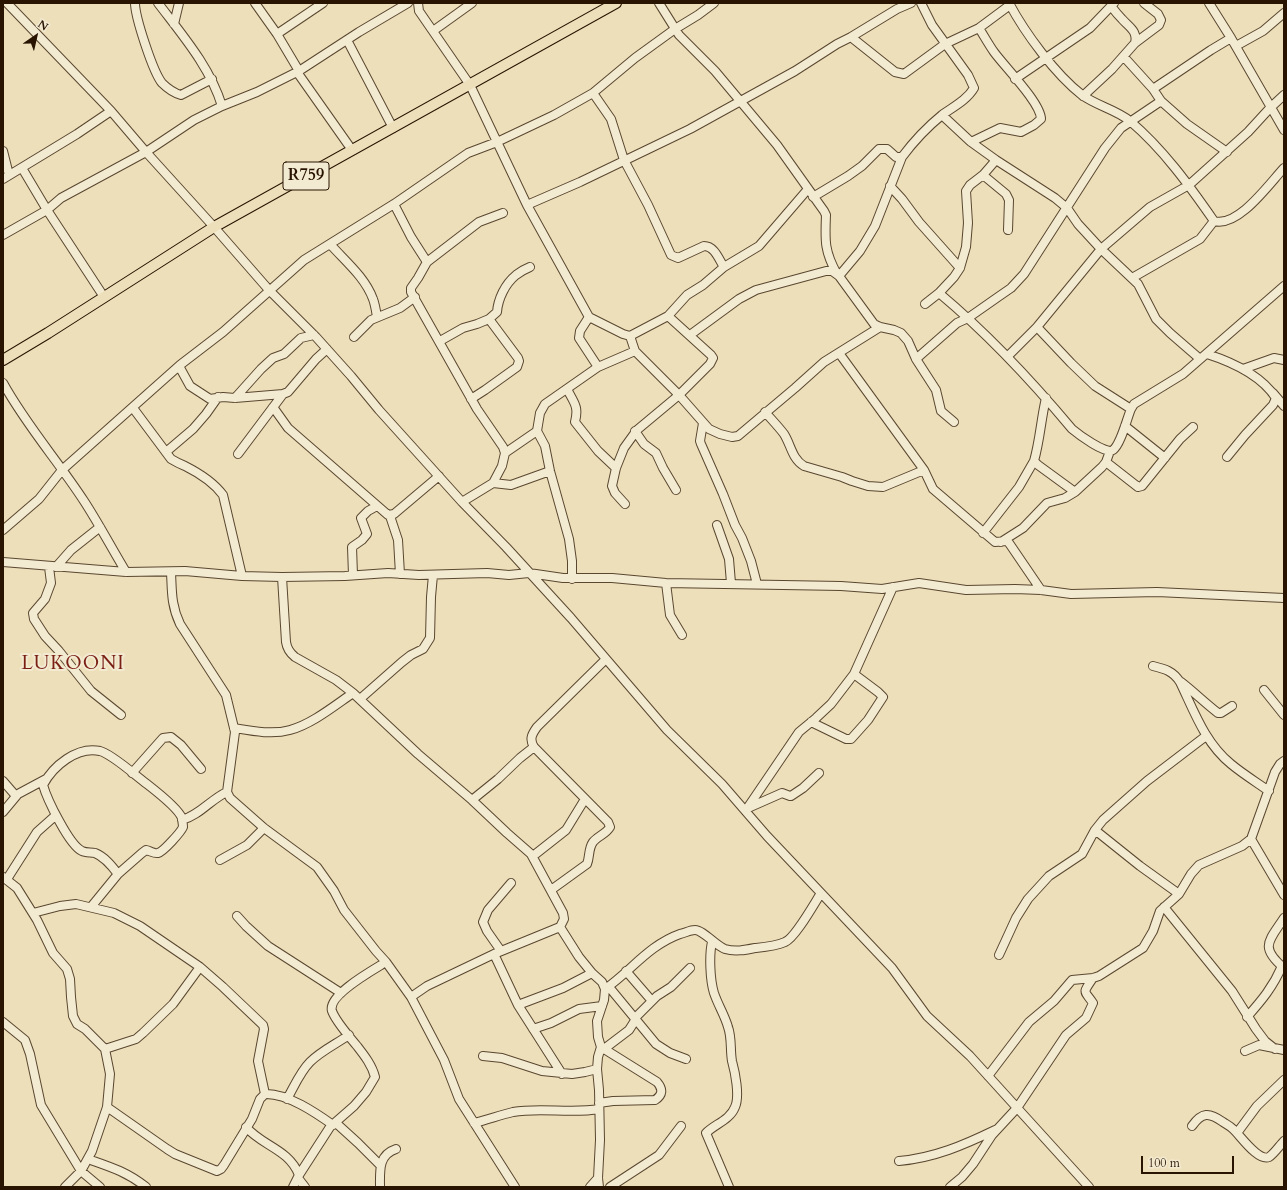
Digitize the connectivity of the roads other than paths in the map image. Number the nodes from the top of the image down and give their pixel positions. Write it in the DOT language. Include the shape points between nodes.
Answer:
graph roads {
  1 [pos="7,3"];
  2 [pos="135,3"];
  3 [pos="158,3"];
  4 [pos="179,3"];
  5 [pos="255,3"];
  6 [pos="323,3"];
  7 [pos="418,3"];
  8 [pos="472,3"];
  9 [pos="616,3"];
  10 [pos="659,3"];
  11 [pos="714,3"];
  12 [pos="910,3"];
  13 [pos="921,3"];
  14 [pos="1144,3"];
  15 [pos="1209,3"];
  16 [pos="405,4"];
  17 [pos="1009,4"];
  18 [pos="1113,4"];
  19 [pos="1284,13"];
  20 [pos="174,24"];
  21 [pos="979,28"];
  22 [pos="675,29"];
  23 [pos="433,31"];
  24 [pos="277,34"];
  25 [pos="851,37"];
  26 [pos="1231,38"];
  27 [pos="348,40"];
  28 [pos="1135,43"];
  29 [pos="945,44"];
  30 [pos="1236,46"];
  31 [pos="1046,57"];
  32 [pos="1124,57"];
  33 [pos="298,71"];
  34 [pos="1015,78"];
  35 [pos="212,79"];
  36 [pos="470,85"];
  37 [pos="1153,89"];
  38 [pos="593,93"];
  39 [pos="1284,95"];
  40 [pos="1083,96"];
  41 [pos="1161,101"];
  42 [pos="740,102"];
  43 [pos="222,106"];
  44 [pos="1270,108"];
  45 [pos="111,111"];
  46 [pos="942,115"];
  47 [pos="1130,122"];
  48 [pos="393,128"];
  49 [pos="1284,130"];
  50 [pos="497,142"];
  51 [pos="971,142"];
  52 [pos="352,150"];
  53 [pos="3,151"];
  54 [pos="146,152"];
  55 [pos="1227,152"];
  56 [pos="902,158"];
  57 [pos="624,160"];
  58 [pos="996,160"];
  59 [pos="22,168"];
  60 [pos="1284,168"];
  61 [pos="983,175"];
  62 [pos="6,177"];
  63 [pos="1189,184"];
  64 [pos="890,186"];
  65 [pos="808,189"];
  66 [pos="814,197"];
  67 [pos="394,204"];
  68 [pos="527,205"];
  69 [pos="1067,208"];
  70 [pos="47,210"];
  71 [pos="503,213"];
  72 [pos="1214,221"];
  73 [pos="214,227"];
  74 [pos="1008,230"];
  75 [pos="3,235"];
  76 [pos="330,244"];
  77 [pos="1101,250"];
  78 [pos="427,262"];
  79 [pos="530,267"];
  80 [pos="724,267"];
  81 [pos="960,268"];
  82 [pos="838,275"];
  83 [pos="1132,278"];
  84 [pos="1284,286"];
  85 [pos="270,290"];
  86 [pos="939,293"];
  87 [pos="104,297"];
  88 [pos="414,297"];
  89 [pos="925,304"];
  90 [pos="668,316"];
  91 [pos="377,317"];
  92 [pos="589,317"];
  93 [pos="968,318"];
  94 [pos="489,319"];
  95 [pos="880,327"];
  96 [pos="1037,327"];
  97 [pos="314,335"];
  98 [pos="690,335"];
  99 [pos="630,336"];
  100 [pos="354,337"];
  101 [pos="440,341"];
  102 [pos="328,349"];
  103 [pos="635,351"];
  104 [pos="839,353"];
  105 [pos="1008,356"];
  106 [pos="1204,356"];
  107 [pos="916,359"];
  108 [pos="3,360"];
  109 [pos="1284,360"];
  110 [pos="179,366"];
  111 [pos="598,367"];
  112 [pos="1243,369"];
  113 [pos="3,383"];
  114 [pos="566,389"];
  115 [pos="1273,393"];
  116 [pos="283,394"];
  117 [pos="679,395"];
  118 [pos="218,397"];
  119 [pos="235,398"];
  120 [pos="1046,398"];
  121 [pos="471,399"];
  122 [pos="1284,406"];
  123 [pos="273,407"];
  124 [pos="133,408"];
  125 [pos="1130,409"];
  126 [pos="765,412"];
  127 [pos="954,422"];
  128 [pos="703,423"];
  129 [pos="1125,426"];
  130 [pos="1193,427"];
  131 [pos="538,431"];
  132 [pos="635,431"];
  133 [pos="1110,451"];
  134 [pos="166,452"];
  135 [pos="505,453"];
  136 [pos="238,454"];
  137 [pos="1227,457"];
  138 [pos="1165,458"];
  139 [pos="1034,460"];
  140 [pos="1106,462"];
  141 [pos="616,468"];
  142 [pos="62,470"];
  143 [pos="924,470"];
  144 [pos="550,471"];
  145 [pos="439,476"];
  146 [pos="493,483"];
  147 [pos="676,490"];
  148 [pos="1075,492"];
  149 [pos="462,502"];
  150 [pos="625,504"];
  151 [pos="377,506"];
  152 [pos="390,516"];
  153 [pos="717,524"];
  154 [pos="100,528"];
  155 [pos="3,530"];
  156 [pos="983,533"];
  157 [pos="1002,542"];
  158 [pos="3,562"];
  159 [pos="52,567"];
  160 [pos="126,572"];
  161 [pos="171,572"];
  162 [pos="529,573"];
  163 [pos="400,574"];
  164 [pos="354,575"];
  165 [pos="433,575"];
  166 [pos="242,576"];
  167 [pos="282,577"];
  168 [pos="572,578"];
  169 [pos="666,583"];
  170 [pos="732,584"];
  171 [pos="757,584"];
  172 [pos="893,587"];
  173 [pos="1042,590"];
  174 [pos="1284,598"];
  175 [pos="682,635"];
  176 [pos="606,659"];
  177 [pos="1153,666"];
  178 [pos="854,674"];
  179 [pos="1180,682"];
  180 [pos="1264,690"];
  181 [pos="353,693"];
  182 [pos="360,699"];
  183 [pos="1232,706"];
  184 [pos="1284,714"];
  185 [pos="121,715"];
  186 [pos="811,722"];
  187 [pos="234,728"];
  188 [pos="1206,736"];
  189 [pos="534,747"];
  190 [pos="1284,761"];
  191 [pos="201,769"];
  192 [pos="132,773"];
  193 [pos="819,773"];
  194 [pos="46,779"];
  195 [pos="3,781"];
  196 [pos="1268,791"];
  197 [pos="227,792"];
  198 [pos="16,796"];
  199 [pos="585,798"];
  200 [pos="472,800"];
  201 [pos="747,809"];
  202 [pos="3,812"];
  203 [pos="55,816"];
  204 [pos="182,820"];
  205 [pos="264,828"];
  206 [pos="1095,830"];
  207 [pos="1251,839"];
  208 [pos="533,856"];
  209 [pos="220,860"];
  210 [pos="118,874"];
  211 [pos="5,878"];
  212 [pos="511,883"];
  213 [pos="551,890"];
  214 [pos="821,894"];
  215 [pos="1179,894"];
  216 [pos="1284,895"];
  217 [pos="91,907"];
  218 [pos="1164,907"];
  219 [pos="33,913"];
  220 [pos="237,916"];
  221 [pos="1284,918"];
  222 [pos="560,927"];
  223 [pos="712,942"];
  224 [pos="497,952"];
  225 [pos="999,955"];
  226 [pos="386,962"];
  227 [pos="200,967"];
  228 [pos="1283,967"];
  229 [pos="690,968"];
  230 [pos="626,971"];
  231 [pos="592,973"];
  232 [pos="1093,978"];
  233 [pos="607,988"];
  234 [pos="341,993"];
  235 [pos="411,997"];
  236 [pos="652,1002"];
  237 [pos="518,1005"];
  238 [pos="602,1006"];
  239 [pos="1247,1017"];
  240 [pos="636,1018"];
  241 [pos="3,1022"];
  242 [pos="533,1029"];
  243 [pos="349,1035"];
  244 [pos="105,1048"];
  245 [pos="602,1048"];
  246 [pos="1275,1049"];
  247 [pos="1245,1050"];
  248 [pos="1284,1050"];
  249 [pos="483,1056"];
  250 [pos="686,1060"];
  251 [pos="597,1069"];
  252 [pos="562,1074"];
  253 [pos="988,1076"];
  254 [pos="1284,1080"];
  255 [pos="265,1094"];
  256 [pos="287,1100"];
  257 [pos="107,1106"];
  258 [pos="599,1106"];
  259 [pos="1017,1108"];
  260 [pos="474,1123"];
  261 [pos="334,1124"];
  262 [pos="681,1126"];
  263 [pos="1192,1126"];
  264 [pos="246,1127"];
  265 [pos="998,1129"];
  266 [pos="1237,1133"];
  267 [pos="1284,1141"];
  268 [pos="396,1149"];
  269 [pos="88,1159"];
  270 [pos="899,1161"];
  271 [pos="380,1165"];
  272 [pos="81,1171"];
  273 [pos="298,1176"];
  274 [pos="598,1178"];
  275 [pos="65,1187"];
  276 [pos="100,1187"];
  277 [pos="146,1187"];
  278 [pos="293,1187"];
  279 [pos="306,1187"];
  280 [pos="380,1187"];
  281 [pos="515,1187"];
  282 [pos="590,1187"];
  283 [pos="599,1187"];
  284 [pos="610,1187"];
  285 [pos="729,1187"];
  286 [pos="950,1187"];
  287 [pos="1089,1187"];
  1 -- 45 [label="street"];
  2 -- 35 [label="street" via="144,43 162,83 181,95"];
  3 -- 20 [label="street"];
  4 -- 20 [label="street"];
  5 -- 24 [label="street"];
  6 -- 24 [label="street"];
  7 -- 23 [label="street" via="419,11"];
  8 -- 23 [label="street"];
  9 -- 36 [label="main road, R759"];
  10 -- 22 [label="street"];
  11 -- 22 [label="street"];
  12 -- 25 [label="street"];
  13 -- 29 [label="street"];
  14 -- 28 [label="street" via="1158,14 1161,20"];
  15 -- 26 [label="street"];
  16 -- 27 [label="street"];
  17 -- 21 [label="street"];
  17 -- 31 [label="street"];
  18 -- 28 [label="street" via="1122,19 1135,32"];
  18 -- 31 [label="street" via="1090,28"];
  19 -- 30 [label="street" via="1263,31"];
  20 -- 35 [label="street"];
  21 -- 29 [label="street"];
  21 -- 34 [label="street"];
  22 -- 38 [label="street"];
  22 -- 42 [label="street" via="715,70"];
  23 -- 36 [label="street"];
  24 -- 33 [label="street"];
  25 -- 29 [label="street" via="899,74 904,74"];
  25 -- 42 [label="street"];
  26 -- 30 [label="street"];
  26 -- 37 [label="street"];
  27 -- 33 [label="street"];
  27 -- 48 [label="street"];
  28 -- 32 [label="street"];
  29 -- 46 [label="street" via="968,75 974,88 966,98"];
  30 -- 44 [label="street"];
  31 -- 34 [label="street"];
  31 -- 40 [label="street" via="1066,81"];
  32 -- 37 [label="street"];
  32 -- 40 [label="street"];
  33 -- 43 [label="street"];
  33 -- 52 [label="street"];
  34 -- 51 [label="street" via="1041,114 1041,119 1021,132 1000,128"];
  35 -- 43 [label="street"];
  36 -- 48 [label="main road, R759"];
  36 -- 50 [label="street"];
  37 -- 41 [label="street"];
  38 -- 50 [label="street"];
  38 -- 57 [label="street" via="612,119"];
  39 -- 44 [label="street"];
  40 -- 47 [label="street" via="1116,111"];
  41 -- 47 [label="street"];
  41 -- 55 [label="street" via="1187,124"];
  42 -- 57 [label="street"];
  42 -- 65 [label="street" via="777,145"];
  43 -- 54 [label="street" via="194,120"];
  44 -- 49 [label="street"];
  44 -- 55 [label="street"];
  45 -- 54 [label="street"];
  45 -- 59 [label="street"];
  46 -- 51 [label="street"];
  46 -- 56 [label="street" via="916,138"];
  47 -- 63 [label="street"];
  47 -- 69 [label="street" via="1121,128 1105,148"];
  48 -- 52 [label="main road, R759"];
  50 -- 67 [label="street" via="468,153"];
  50 -- 68 [label="street"];
  51 -- 58 [label="street"];
  52 -- 73 [label="main road, R759"];
  53 -- 62 [label="street"];
  54 -- 70 [label="street" via="61,198"];
  54 -- 73 [label="street"];
  55 -- 63 [label="street"];
  56 -- 64 [label="street"];
  56 -- 66 [label="street" via="896,157 887,149 879,149 862,166"];
  57 -- 68 [label="street"];
  57 -- 80 [label="street" via="671,256 678,258 709,246"];
  58 -- 61 [label="street"];
  58 -- 69 [label="street"];
  59 -- 62 [label="street"];
  59 -- 70 [label="street"];
  60 -- 72 [label="street" via="1238,215 1219,222"];
  61 -- 74 [label="street" via="1006,194 1009,200"];
  61 -- 81 [label="street" via="966,191 968,223 966,247"];
  63 -- 72 [label="street"];
  63 -- 77 [label="street" via="1150,207"];
  64 -- 81 [label="street"];
  64 -- 82 [label="street" via="875,226 860,251"];
  65 -- 66 [label="street"];
  65 -- 80 [label="street" via="759,246"];
  66 -- 82 [label="street" via="826,215 825,243"];
  67 -- 76 [label="street"];
  67 -- 78 [label="street"];
  68 -- 92 [label="street"];
  69 -- 77 [label="street"];
  69 -- 93 [label="street" via="1024,274 1011,288"];
  70 -- 75 [label="street"];
  70 -- 87 [label="street"];
  71 -- 78 [label="street" via="479,222"];
  72 -- 83 [label="street" via="1200,239"];
  73 -- 85 [label="street"];
  73 -- 87 [label="main road, R759"];
  76 -- 85 [label="street" via="304,260"];
  76 -- 91 [label="street" via="368,288"];
  77 -- 83 [label="street"];
  77 -- 96 [label="street"];
  78 -- 88 [label="street" via="411,288"];
  79 -- 94 [label="street" via="512,279 498,301 497,312"];
  80 -- 90 [label="street" via="687,295"];
  81 -- 86 [label="street"];
  82 -- 95 [label="street" via="874,324"];
  82 -- 98 [label="street" via="826,271 756,290 739,299"];
  83 -- 106 [label="street" via="1138,284 1156,318 1170,333"];
  84 -- 106 [label="street"];
  85 -- 97 [label="street"];
  85 -- 110 [label="street" via="223,332"];
  86 -- 89 [label="street"];
  86 -- 93 [label="street"];
  87 -- 108 [label="main road, R759"];
  88 -- 91 [label="street" via="390,314"];
  88 -- 101 [label="street"];
  90 -- 98 [label="street"];
  90 -- 99 [label="street"];
  91 -- 100 [label="street"];
  92 -- 99 [label="street"];
  92 -- 111 [label="street" via="580,331 579,338"];
  93 -- 105 [label="street"];
  93 -- 107 [label="street" via="957,323"];
  94 -- 101 [label="street" via="463,328"];
  94 -- 121 [label="street" via="519,361 517,366"];
  95 -- 104 [label="street"];
  95 -- 107 [label="street" via="901,334 908,341"];
  96 -- 105 [label="street"];
  96 -- 125 [label="street" via="1095,386"];
  97 -- 102 [label="street"];
  97 -- 119 [label="street" via="301,338 284,354 273,358"];
  98 -- 117 [label="street" via="713,358"];
  99 -- 103 [label="street"];
  101 -- 121 [label="street"];
  102 -- 116 [label="street" via="288,392"];
  102 -- 145 [label="street"];
  103 -- 111 [label="street"];
  103 -- 117 [label="street"];
  104 -- 126 [label="street" via="824,362"];
  104 -- 143 [label="street"];
  105 -- 120 [label="street"];
  106 -- 112 [label="street" via="1221,358"];
  106 -- 125 [label="street"];
  107 -- 127 [label="street" via="936,390 941,411"];
  109 -- 112 [label="street" via="1274,358"];
  110 -- 118 [label="street" via="192,388 208,398"];
  110 -- 124 [label="street"];
  111 -- 114 [label="street"];
  112 -- 115 [label="street"];
  113 -- 142 [label="street" via="12,400"];
  114 -- 131 [label="street" via="545,404 540,413"];
  114 -- 141 [label="street" via="576,408 575,422"];
  115 -- 122 [label="street"];
  115 -- 137 [label="street" via="1276,398 1273,405"];
  116 -- 119 [label="street"];
  116 -- 123 [label="street"];
  117 -- 128 [label="street"];
  117 -- 132 [label="street"];
  118 -- 119 [label="street"];
  118 -- 134 [label="street" via="193,429"];
  120 -- 133 [label="street" via="1072,429"];
  120 -- 139 [label="street"];
  121 -- 135 [label="street"];
  123 -- 136 [label="street"];
  123 -- 151 [label="street" via="288,428"];
  124 -- 134 [label="street"];
  124 -- 142 [label="street"];
  125 -- 129 [label="street"];
  126 -- 128 [label="street" via="738,436 720,434"];
  126 -- 143 [label="street" via="785,435 798,463 804,466 868,486 883,487"];
  128 -- 171 [label="street" via="701,444 734,525 742,538"];
  129 -- 133 [label="street" via="1117,444"];
  129 -- 138 [label="street"];
  130 -- 138 [label="street"];
  131 -- 135 [label="street"];
  131 -- 144 [label="street" via="545,446"];
  132 -- 141 [label="street" via="624,448"];
  132 -- 147 [label="street" via="644,444 656,454"];
  133 -- 140 [label="street"];
  134 -- 166 [label="street" via="176,462 205,478 223,495"];
  135 -- 146 [label="street" via="502,466"];
  138 -- 140 [label="street" via="1142,486 1138,487"];
  139 -- 148 [label="street"];
  139 -- 156 [label="street" via="1019,487"];
  140 -- 148 [label="street"];
  141 -- 150 [label="street" via="612,486"];
  142 -- 154 [label="street"];
  142 -- 155 [label="street" via="39,499"];
  143 -- 156 [label="street" via="933,489"];
  144 -- 146 [label="street" via="511,484"];
  144 -- 168 [label="street" via="569,539"];
  145 -- 149 [label="street"];
  145 -- 152 [label="street"];
  146 -- 149 [label="street"];
  148 -- 157 [label="street" via="1047,503 1023,528"];
  149 -- 162 [label="street"];
  151 -- 152 [label="street"];
  151 -- 164 [label="street" via="368,510 361,518 367,534 352,547"];
  152 -- 163 [label="street" via="398,540"];
  153 -- 170 [label="street" via="729,559"];
  154 -- 159 [label="street"];
  154 -- 160 [label="street"];
  156 -- 157 [label="street" via="995,542"];
  157 -- 173 [label="street" via="1010,543"];
  158 -- 159 [label="street"];
  159 -- 160 [label="street"];
  159 -- 185 [label="street" via="51,583 45,599 34,613 34,619 91,691"];
  160 -- 161 [label="street"];
  161 -- 166 [label="street"];
  161 -- 187 [label="street" via="175,614 226,695"];
  162 -- 165 [label="street"];
  162 -- 168 [label="street"];
  162 -- 176 [label="street"];
  163 -- 164 [label="street"];
  163 -- 165 [label="street"];
  164 -- 167 [label="street"];
  165 -- 182 [label="street" via="428,644 411,654"];
  166 -- 167 [label="street"];
  167 -- 181 [label="street" via="287,648 295,657 336,680"];
  168 -- 169 [label="street" via="612,578"];
  169 -- 170 [label="street"];
  169 -- 175 [label="street" via="670,615"];
  170 -- 171 [label="street"];
  171 -- 172 [label="street" via="882,589"];
  172 -- 173 [label="street" via="919,583 966,590"];
  172 -- 178 [label="street"];
  173 -- 174 [label="street" via="1071,594 1157,592"];
  176 -- 189 [label="street" via="534,732 531,739"];
  176 -- 201 [label="street" via="662,724"];
  177 -- 179 [label="street" via="1172,672"];
  178 -- 186 [label="street" via="831,704"];
  178 -- 186 [label="street" via="883,697 855,735 851,739 846,739"];
  179 -- 183 [label="street" via="1218,713"];
  179 -- 188 [label="street"];
  180 -- 184 [label="street"];
  181 -- 182 [label="street"];
  181 -- 187 [label="street" via="288,731 267,732"];
  182 -- 200 [label="street" via="418,754"];
  186 -- 201 [label="street" via="799,732"];
  187 -- 197 [label="street"];
  188 -- 196 [label="street" via="1231,764"];
  188 -- 206 [label="street" via="1147,781"];
  189 -- 199 [label="street"];
  189 -- 200 [label="street"];
  190 -- 196 [label="street" via="1278,767"];
  191 -- 192 [label="street" via="171,737 163,738"];
  192 -- 194 [label="street" via="100,751 86,751 58,764"];
  192 -- 204 [label="street" via="162,796 180,814"];
  193 -- 201 [label="street" via="790,796 782,793"];
  194 -- 198 [label="street"];
  194 -- 203 [label="street" via="44,789"];
  195 -- 198 [label="street"];
  196 -- 207 [label="street"];
  197 -- 204 [label="street" via="195,815"];
  197 -- 205 [label="street" via="230,798"];
  198 -- 202 [label="street"];
  199 -- 208 [label="street" via="566,830"];
  199 -- 213 [label="street" via="608,822 610,829 592,843 584,867"];
  200 -- 208 [label="street"];
  201 -- 214 [label="street" via="767,836"];
  203 -- 210 [label="street" via="75,845 82,851 100,856"];
  203 -- 211 [label="street" via="37,832"];
  204 -- 210 [label="street" via="181,830 162,852 158,854 144,851"];
  205 -- 209 [label="street" via="247,845"];
  205 -- 226 [label="street" via="317,867 344,910"];
  206 -- 215 [label="street"];
  206 -- 225 [label="street" via="1082,854 1049,876 1028,899"];
  207 -- 215 [label="street" via="1242,846 1199,865"];
  207 -- 216 [label="street"];
  208 -- 213 [label="street"];
  210 -- 217 [label="street"];
  211 -- 219 [label="street" via="17,888"];
  212 -- 224 [label="street" via="488,910 483,922"];
  213 -- 222 [label="street" via="563,913 564,918"];
  214 -- 223 [label="street" via="787,942 736,951"];
  214 -- 253 [label="street" via="892,968 927,1016"];
  215 -- 218 [label="street"];
  217 -- 219 [label="street" via="76,904"];
  217 -- 227 [label="street" via="114,913 140,926"];
  218 -- 232 [label="street" via="1143,948"];
  218 -- 239 [label="street" via="1232,991"];
  219 -- 244 [label="street" via="53,953 67,969 73,1016 77,1024"];
  220 -- 234 [label="street" via="268,946"];
  221 -- 228 [label="street" via="1268,946 1271,956"];
  222 -- 224 [label="street"];
  222 -- 231 [label="street"];
  223 -- 230 [label="street" via="700,932 693,930 660,943"];
  223 -- 285 [label="street" via="710,959 714,993 729,1029 730,1053 737,1085 735,1107 725,1120 706,1133"];
  224 -- 235 [label="street" via="427,986"];
  224 -- 237 [label="street"];
  226 -- 234 [label="street"];
  226 -- 235 [label="street"];
  227 -- 244 [label="street" via="173,1004 136,1039"];
  227 -- 255 [label="street" via="263,1026 258,1061"];
  228 -- 239 [label="street" via="1266,996"];
  229 -- 236 [label="street"];
  230 -- 233 [label="street"];
  230 -- 236 [label="street"];
  231 -- 233 [label="street"];
  231 -- 237 [label="street" via="563,988"];
  232 -- 253 [label="street" via="1073,978 1054,1001 1029,1022"];
  232 -- 259 [label="street" via="1086,990 1086,995 1093,1003 1089,1014 1066,1035"];
  233 -- 238 [label="street"];
  233 -- 240 [label="street"];
  234 -- 243 [label="street" via="331,1005"];
  235 -- 260 [label="street" via="444,1060 459,1099"];
  236 -- 240 [label="street"];
  237 -- 242 [label="street"];
  238 -- 242 [label="street" via="579,1010"];
  238 -- 245 [label="street" via="598,1021 598,1037"];
  239 -- 246 [label="street"];
  240 -- 245 [label="street" via="629,1030"];
  240 -- 250 [label="street" via="656,1044"];
  241 -- 272 [label="street" via="25,1040 41,1105"];
  242 -- 252 [label="street"];
  243 -- 256 [label="street" via="310,1062"];
  243 -- 261 [label="street" via="374,1070 375,1077 366,1092"];
  244 -- 257 [label="street" via="110,1074"];
  245 -- 251 [label="street"];
  245 -- 258 [label="street" via="658,1082 662,1093 660,1098 655,1100 620,1101"];
  246 -- 247 [label="street" via="1259,1046"];
  246 -- 248 [label="street"];
  249 -- 252 [label="street" via="502,1058 542,1071"];
  251 -- 252 [label="street"];
  251 -- 258 [label="street"];
  253 -- 259 [label="street"];
  254 -- 266 [label="street" via="1257,1106"];
  255 -- 256 [label="street"];
  255 -- 264 [label="street"];
  256 -- 261 [label="street"];
  257 -- 264 [label="street" via="167,1150 217,1171 224,1165"];
  257 -- 269 [label="street"];
  258 -- 260 [label="street" via="576,1112 513,1112"];
  258 -- 274 [label="street"];
  259 -- 265 [label="street"];
  259 -- 287 [label="street"];
  260 -- 281 [label="street"];
  261 -- 271 [label="street"];
  261 -- 273 [label="street"];
  262 -- 284 [label="street" via="659,1155"];
  263 -- 266 [label="street" via="1200,1118 1210,1115"];
  264 -- 273 [label="street" via="251,1133 282,1152 292,1162"];
  265 -- 270 [label="street" via="933,1156"];
  265 -- 286 [label="street" via="973,1164"];
  266 -- 267 [label="street" via="1254,1152 1266,1157"];
  268 -- 271 [label="street" via="383,1158"];
  269 -- 272 [label="street"];
  269 -- 277 [label="street" via="124,1172"];
  271 -- 280 [label="street"];
  272 -- 275 [label="street"];
  272 -- 276 [label="street"];
  273 -- 278 [label="street"];
  273 -- 279 [label="street"];
  274 -- 282 [label="street"];
  274 -- 283 [label="street"];
}
